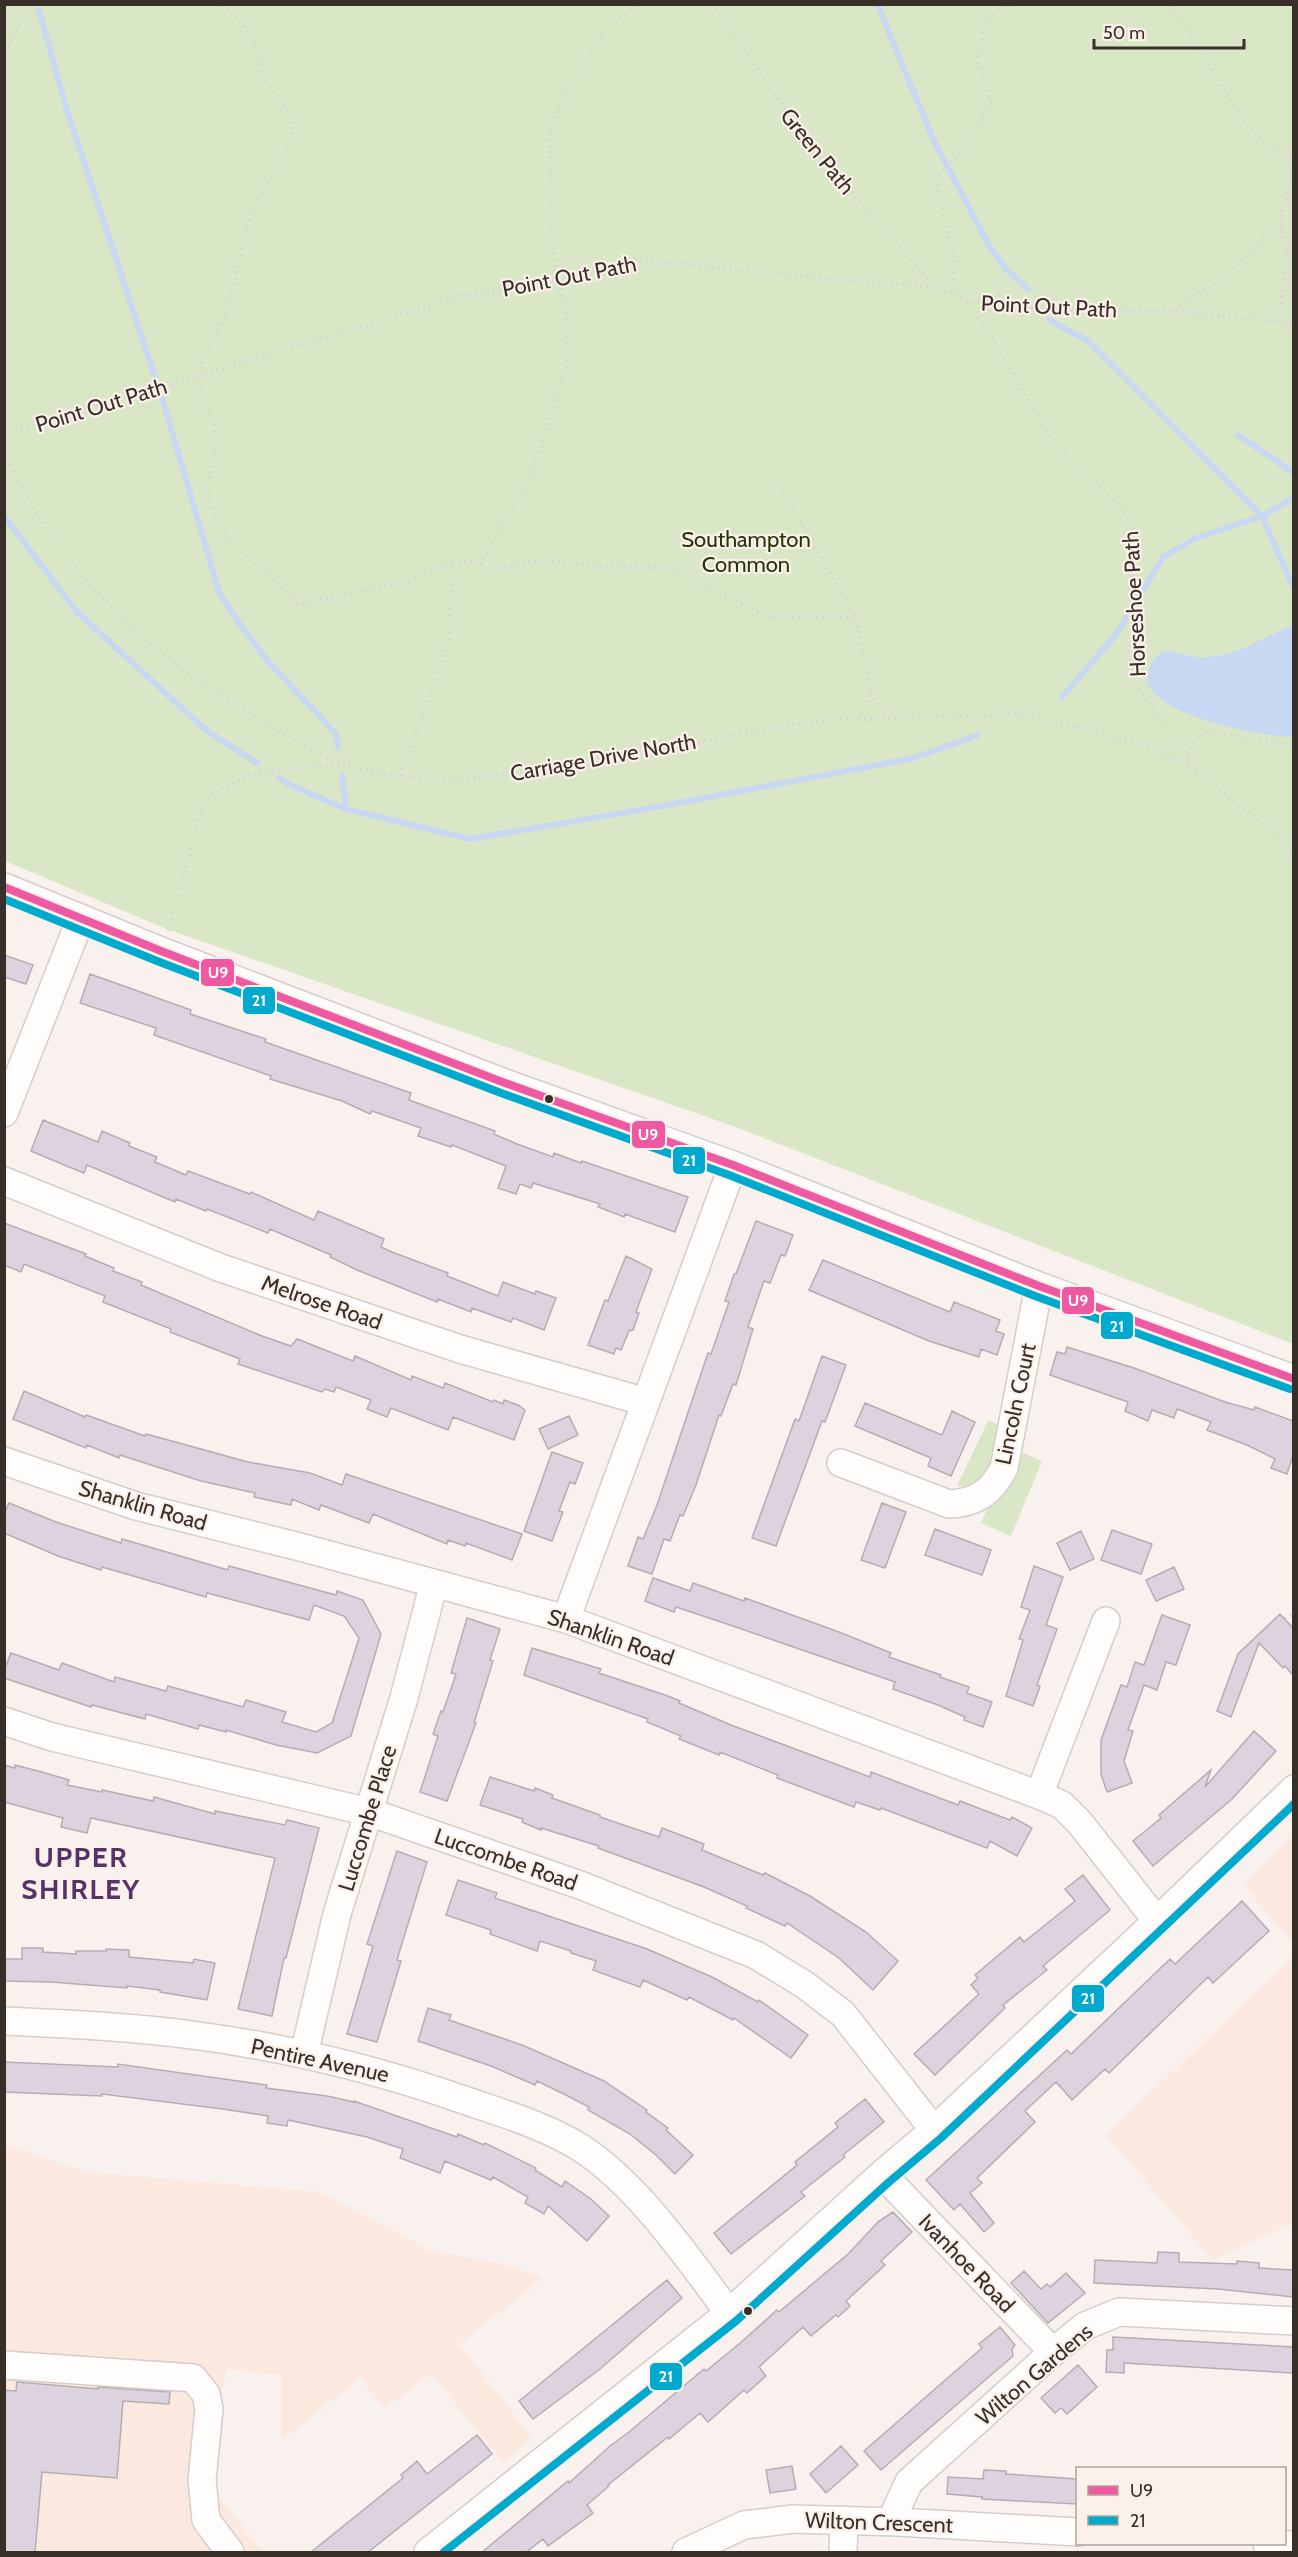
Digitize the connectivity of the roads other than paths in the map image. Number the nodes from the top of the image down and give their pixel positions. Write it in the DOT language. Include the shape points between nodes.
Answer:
graph roads {
  1 [pos="4,887"];
  2 [pos="81,918"];
  3 [pos="4,1113"];
  4 [pos="733,1166"];
  5 [pos="4,1181"];
  6 [pos="1039,1286"];
  7 [pos="1293,1379"];
  8 [pos="646,1402"];
  9 [pos="4,1461"];
  10 [pos="853,1476"];
  11 [pos="435,1583"];
  12 [pos="566,1619"];
  13 [pos="1106,1621"];
  14 [pos="4,1721"];
  15 [pos="1293,1789"];
  16 [pos="1039,1795"];
  17 [pos="369,1812"];
  18 [pos="1156,1921"];
  19 [pos="4,2021"];
  20 [pos="303,2054"];
  21 [pos="934,2130"];
  22 [pos="882,2174"];
  23 [pos="729,2313"];
  24 [pos="1293,2322"];
  25 [pos="1053,2352"];
  26 [pos="4,2365"];
  27 [pos="844,2520"];
  28 [pos="897,2522"];
  29 [pos="1076,2532"];
  30 [pos="230,2553"];
  31 [pos="429,2553"];
  32 [pos="686,2553"];
  33 [pos="843,2553"];
  1 -- 2 [label="street"];
  2 -- 3 [label="street"];
  2 -- 4 [label="street" via="512,1086"];
  4 -- 6 [label="street"];
  4 -- 8 [label="street"];
  5 -- 8 [label="street, Melrose Road" via="221,1268 460,1348"];
  6 -- 7 [label="street"];
  6 -- 10 [label="street, Lincoln Court" via="1004,1468 988,1491 976,1500 949,1504"];
  8 -- 12 [label="street"];
  9 -- 11 [label="street, Shanklin Road" via="136,1506"];
  11 -- 12 [label="street, Shanklin Road"];
  11 -- 17 [label="street, Luccombe Place"];
  12 -- 16 [label="street, Shanklin Road"];
  13 -- 16 [label="street"];
  14 -- 17 [label="street, Luccombe Road" via="52,1737"];
  15 -- 18 [label="street"];
  16 -- 18 [label="street, Shanklin Road" via="1062,1805 1080,1823"];
  17 -- 20 [label="street, Luccombe Place" via="337,1914"];
  17 -- 21 [label="street, Luccombe Road" via="580,1885 756,1955 843,2014"];
  18 -- 21 [label="street"];
  19 -- 20 [label="street, Pentire Avenue" via="198,2036"];
  20 -- 23 [label="street, Pentire Avenue" via="421,2085 492,2109 580,2148 605,2166 667,2230"];
  21 -- 22 [label="street"];
  22 -- 23 [label="street"];
  22 -- 25 [label="street, Ivanhoe Road"];
  23 -- 31 [label="street"];
  24 -- 25 [label="street, Wilton Gardens" via="1119,2312 1085,2326"];
  25 -- 28 [label="street, Wilton Gardens" via="909,2482 896,2510"];
  26 -- 30 [label="street" via="193,2378 206,2394 209,2409 202,2480 206,2520"];
  27 -- 28 [label="street, Wilton Crescent"];
  27 -- 32 [label="street, Wilton Crescent" via="793,2519 744,2525"];
  27 -- 33 [label="street"];
  28 -- 29 [label="street, Wilton Crescent"];
}
